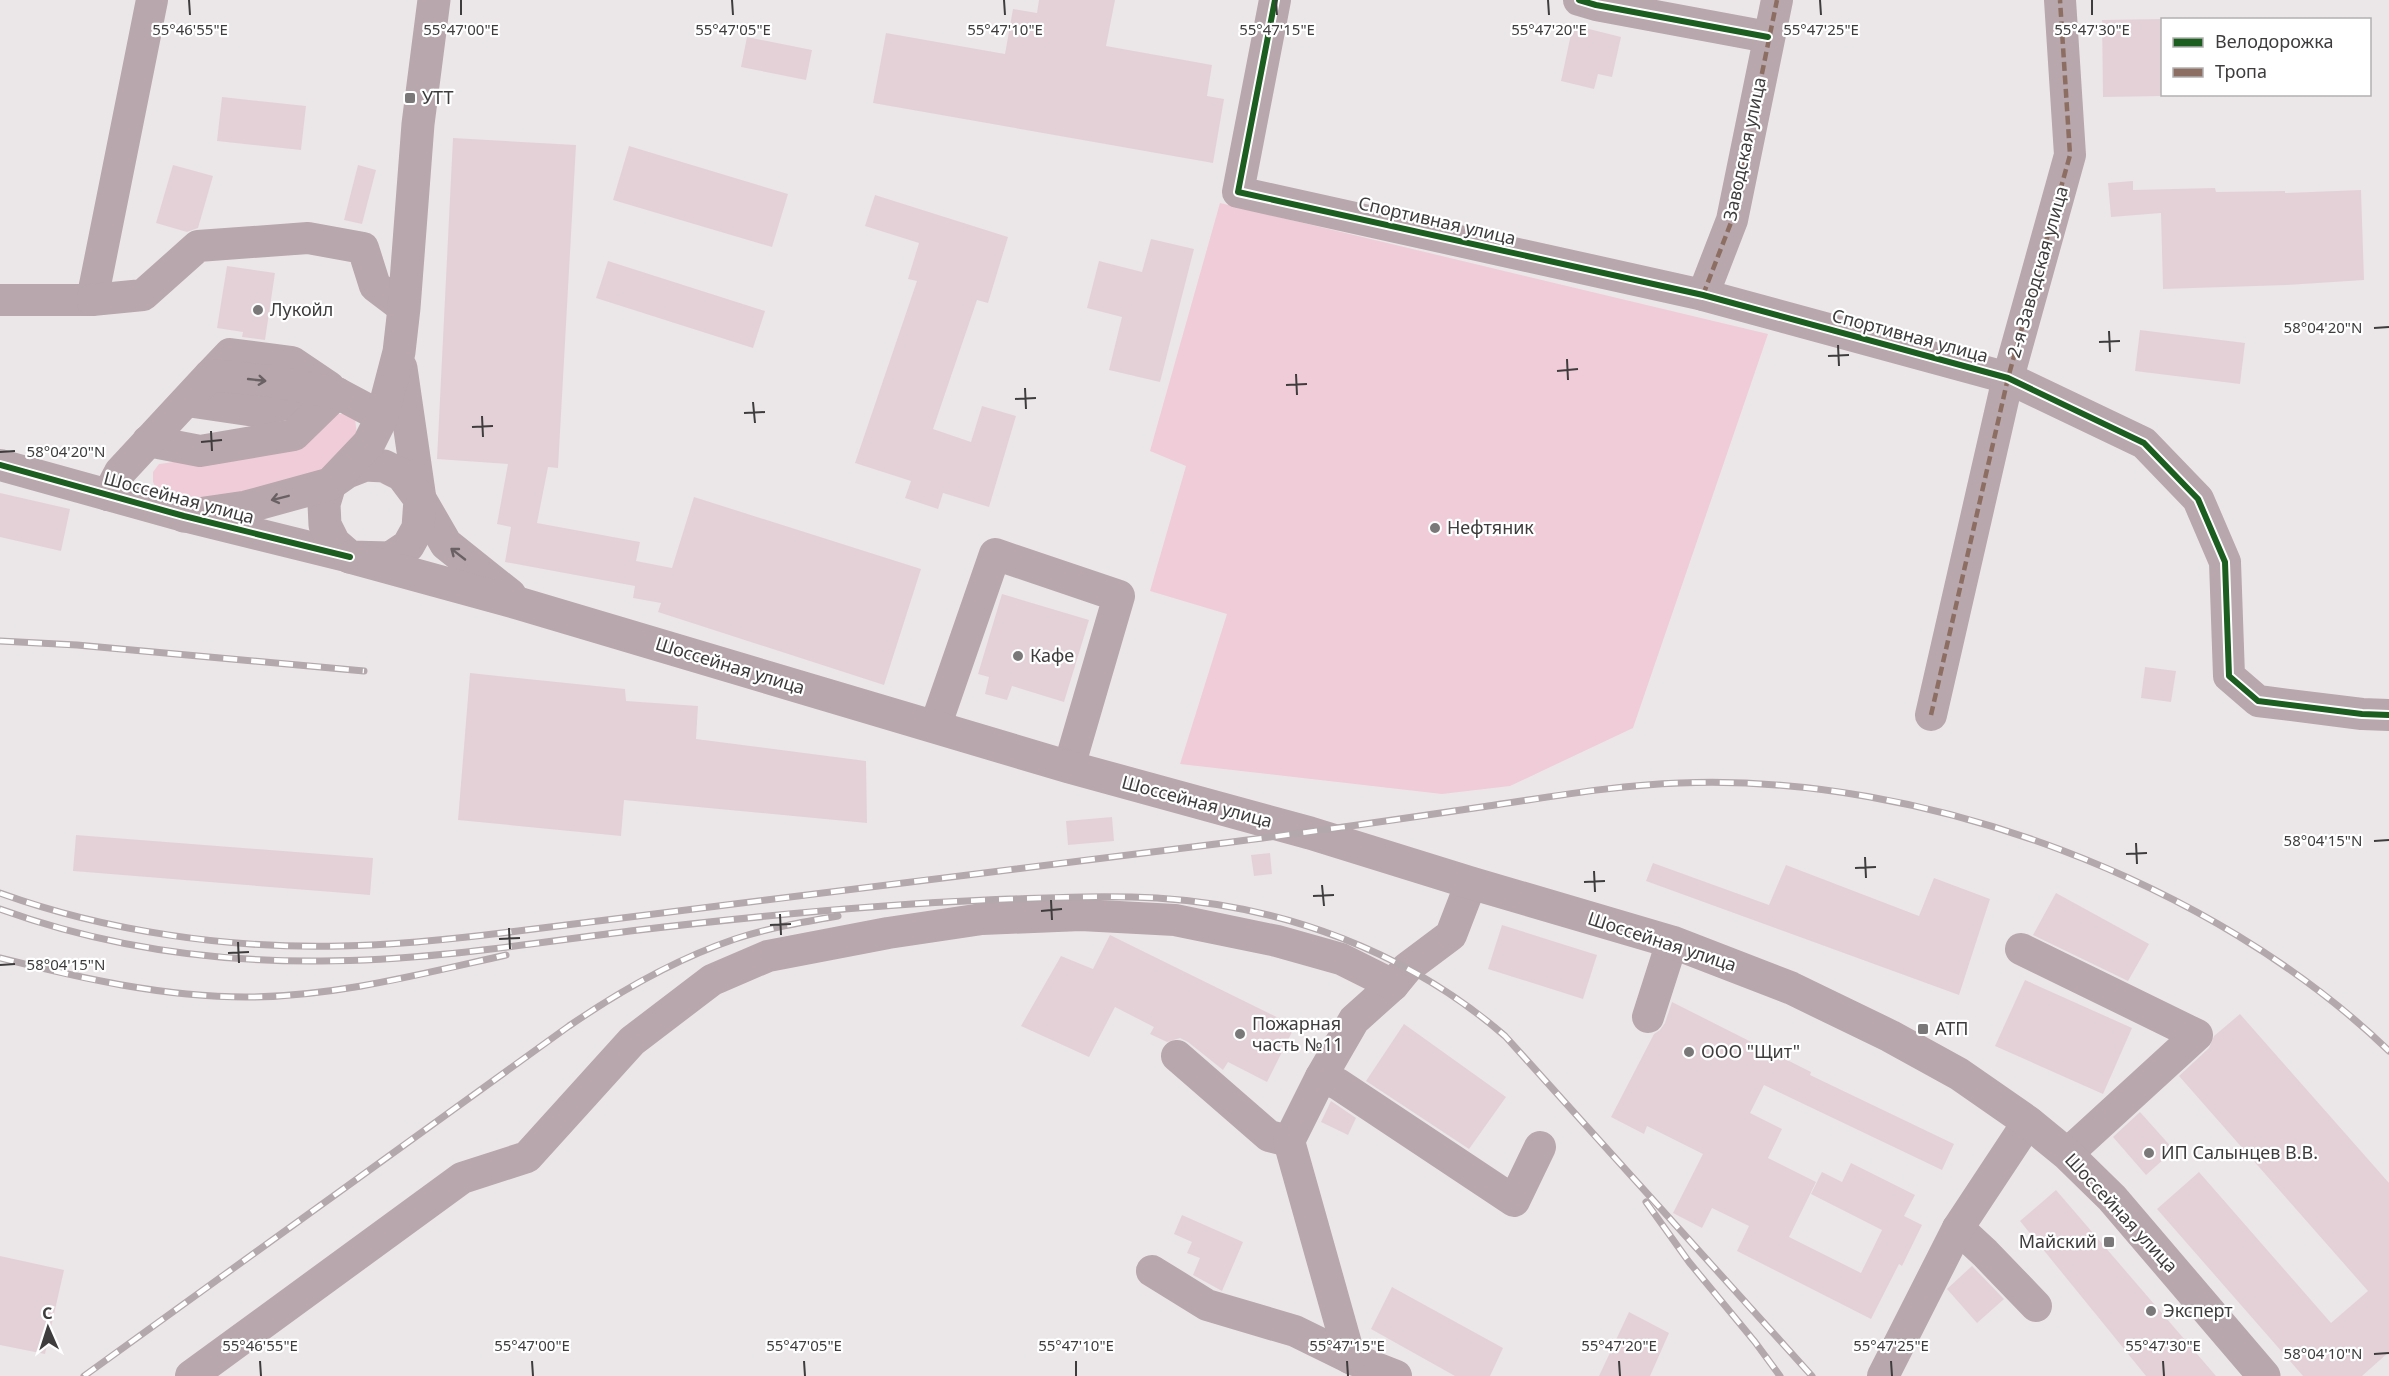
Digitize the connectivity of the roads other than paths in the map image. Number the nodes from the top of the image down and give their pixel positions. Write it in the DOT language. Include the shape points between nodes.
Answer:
graph roads {
  1 [pos="152,0"];
  2 [pos="434,0"];
  3 [pos="1275,0"];
  4 [pos="1579,0"];
  5 [pos="1777,0"];
  6 [pos="2060,0"];
  7 [pos="1768,37"];
  8 [pos="1703,295"];
  9 [pos="0,300"];
  10 [pos="92,300"];
  11 [pos="404,308"];
  12 [pos="399,351"];
  13 [pos="2008,378"];
  14 [pos="338,393"];
  15 [pos="187,401"];
  16 [pos="382,417"];
  17 [pos="148,441"];
  18 [pos="0,465"];
  19 [pos="330,484"];
  20 [pos="108,495"];
  21 [pos="420,499"];
  22 [pos="184,516"];
  23 [pos="350,557"];
  24 [pos="520,604"];
  25 [pos="1931,715"];
  26 [pos="2389,715"];
  27 [pos="935,727"];
  28 [pos="1070,767"];
  29 [pos="1471,883"];
  30 [pos="1672,942"];
  31 [pos="2021,949"];
  32 [pos="1394,985"];
  33 [pos="1648,1017"];
  34 [pos="1177,1056"];
  35 [pos="1321,1077"];
  36 [pos="2028,1122"];
  37 [pos="1290,1141"];
  38 [pos="1540,1147"];
  39 [pos="2067,1154"];
  40 [pos="1958,1228"];
  41 [pos="1152,1271"];
  42 [pos="2036,1306"];
  43 [pos="1350,1358"];
  44 [pos="191,1376"];
  45 [pos="1396,1376"];
  46 [pos="1883,1376"];
  47 [pos="2264,1376"];
  1 -- 10 [label="street"];
  2 -- 11 [label="main road" via="418,124"];
  3 -- 8 [label="street, Спортивная улица" via="1238,192"];
  4 -- 7 [label="street"];
  5 -- 7 [label="street, Заводская улица"];
  6 -- 13 [label="street, 2-я Заводская улица" via="2070,155"];
  7 -- 8 [label="street, Заводская улица" via="1732,220"];
  8 -- 13 [label="street, Спортивная улица"];
  9 -- 10 [label="street"];
  10 -- 11 [label="street" via="143,295 198,246 308,238 363,249 375,285"];
  11 -- 12 [label="main road"];
  12 -- 16 [label="main road"];
  12 -- 21 [label="main road"];
  13 -- 25 [label="street, 2-я Заводская улица"];
  13 -- 26 [label="street, Спортивная улица" via="2144,442 2198,499 2225,562 2229,676 2258,701"];
  14 -- 15 [label="street" via="255,411"];
  15 -- 14 [label="street, one-way" via="210,375"];
  14 -- 16 [label="street"];
  14 -- 17 [label="street" via="294,435 200,451"];
  15 -- 17 [label="street"];
  16 -- 19 [label="main road" via="369,443"];
  17 -- 20 [label="street" via="120,472"];
  18 -- 20 [label="street, Шоссейная улица"];
  19 -- 21 [label="main road" via="365,465 384,466 402,475"];
  19 -- 22 [label="main road, one-way" via="246,507"];
  19 -- 23 [label="main road" via="324,504 325,525 334,543"];
  20 -- 22 [label="street, Шоссейная улица"];
  21 -- 23 [label="main road" via="418,528 408,546 390,558"];
  24 -- 21 [label="main road, one-way" via="446,544"];
  22 -- 23 [label="street, Шоссейная улица"];
  23 -- 24 [label="main road, Шоссейная улица"];
  24 -- 27 [label="main road, Шоссейная улица"];
  27 -- 28 [label="main road, Шоссейная улица"];
  27 -- 28 [label="street" via="996,554 1119,596"];
  28 -- 29 [label="main road, Шоссейная улица" via="1310,833"];
  29 -- 30 [label="main road, Шоссейная улица"];
  29 -- 32 [label="street" via="1451,935 1407,968"];
  30 -- 33 [label="street"];
  30 -- 36 [label="main road, Шоссейная улица" via="1791,988 1890,1036 1959,1074"];
  31 -- 39 [label="street" via="2197,1035"];
  32 -- 35 [label="street" via="1354,1020"];
  32 -- 44 [label="street" via="1341,958 1277,941 1174,920 1081,915 982,919 768,956 712,980 632,1041 527,1157 462,1178"];
  34 -- 37 [label="street" via="1269,1136"];
  35 -- 37 [label="street"];
  35 -- 38 [label="street" via="1338,1084 1514,1201"];
  36 -- 39 [label="main road, Шоссейная улица"];
  36 -- 40 [label="street"];
  37 -- 43 [label="street"];
  39 -- 47 [label="main road, Шоссейная улица" via="2112,1198"];
  40 -- 42 [label="street"];
  40 -- 46 [label="street"];
  41 -- 43 [label="street" via="1207,1305 1295,1331"];
  43 -- 45 [label="street"];
}
